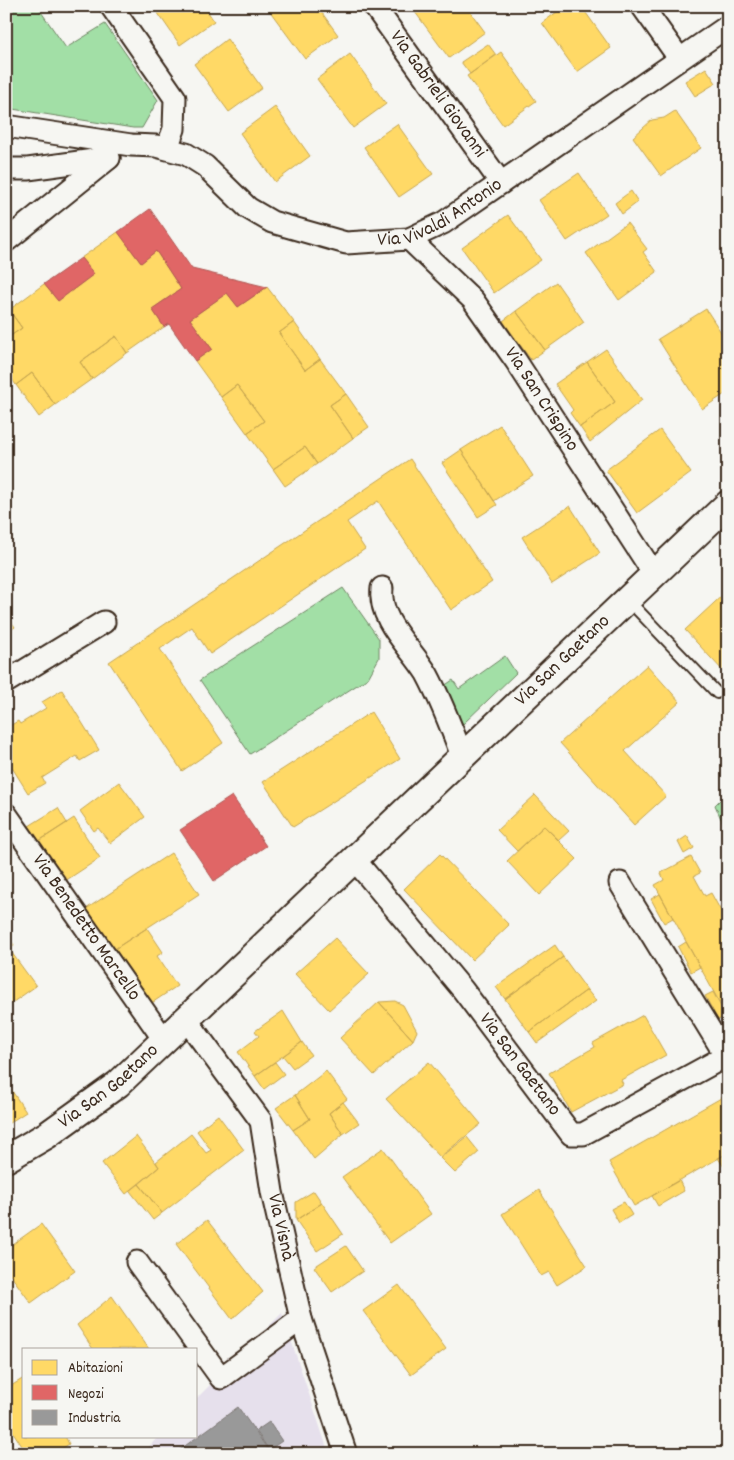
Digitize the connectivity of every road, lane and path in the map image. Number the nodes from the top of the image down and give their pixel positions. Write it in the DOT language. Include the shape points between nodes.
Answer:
graph roads {
  1 [pos="111,6"];
  2 [pos="374,6"];
  3 [pos="642,6"];
  4 [pos="728,26"];
  5 [pos="679,58"];
  6 [pos="6,126"];
  7 [pos="131,145"];
  8 [pos="167,148"];
  9 [pos="109,158"];
  10 [pos="6,169"];
  11 [pos="501,183"];
  12 [pos="409,239"];
  13 [pos="6,241"];
  14 [pos="728,504"];
  15 [pos="654,574"];
  16 [pos="382,588"];
  17 [pos="628,599"];
  18 [pos="104,622"];
  19 [pos="6,682"];
  20 [pos="718,693"];
  21 [pos="462,756"];
  22 [pos="6,814"];
  23 [pos="354,859"];
  24 [pos="620,883"];
  25 [pos="186,1019"];
  26 [pos="165,1041"];
  27 [pos="727,1056"];
  28 [pos="6,1159"];
  29 [pos="137,1262"];
  30 [pos="301,1319"];
  31 [pos="346,1454"];
  1 -- 8 [label="street" via="175,98 174,129"];
  2 -- 11 [label="street, Via Gabrieli Giovanni"];
  3 -- 5 [label="street"];
  4 -- 5 [label="street, Via Vivaldi Antonio"];
  5 -- 11 [label="street, Via Vivaldi Antonio"];
  6 -- 7 [label="street, Via Vivaldi Antonio"];
  7 -- 8 [label="street, Via Vivaldi Antonio"];
  7 -- 9 [label="street"];
  8 -- 12 [label="street, Via Vivaldi Antonio" via="186,154 205,166 248,208 272,222 346,243"];
  9 -- 10 [label="street"];
  9 -- 13 [label="street"];
  11 -- 12 [label="street, Via Vivaldi Antonio" via="443,223"];
  12 -- 15 [label="street, Via San Crispino" via="473,300"];
  14 -- 15 [label="street, Via San Gaetano"];
  15 -- 17 [label="street, Via San Gaetano"];
  16 -- 21 [label="street" via="381,600 386,616 427,674"];
  17 -- 20 [label="lane"];
  17 -- 21 [label="street, Via San Gaetano"];
  18 -- 19 [label="street"];
  21 -- 23 [label="street, Via San Gaetano"];
  22 -- 26 [label="street, Via Benedetto Marcello"];
  23 -- 25 [label="street, Via San Gaetano"];
  23 -- 27 [label="street, Via San Gaetano" via="463,990 571,1134 583,1134"];
  24 -- 27 [label="street, Via San Gaetano"];
  25 -- 26 [label="street, Via San Gaetano"];
  25 -- 30 [label="street, Via Visnà" via="262,1120 272,1192"];
  26 -- 28 [label="street, Via San Gaetano" via="92,1105"];
  29 -- 30 [label="street" via="221,1378"];
  30 -- 31 [label="street, Via Visnà"];
}
